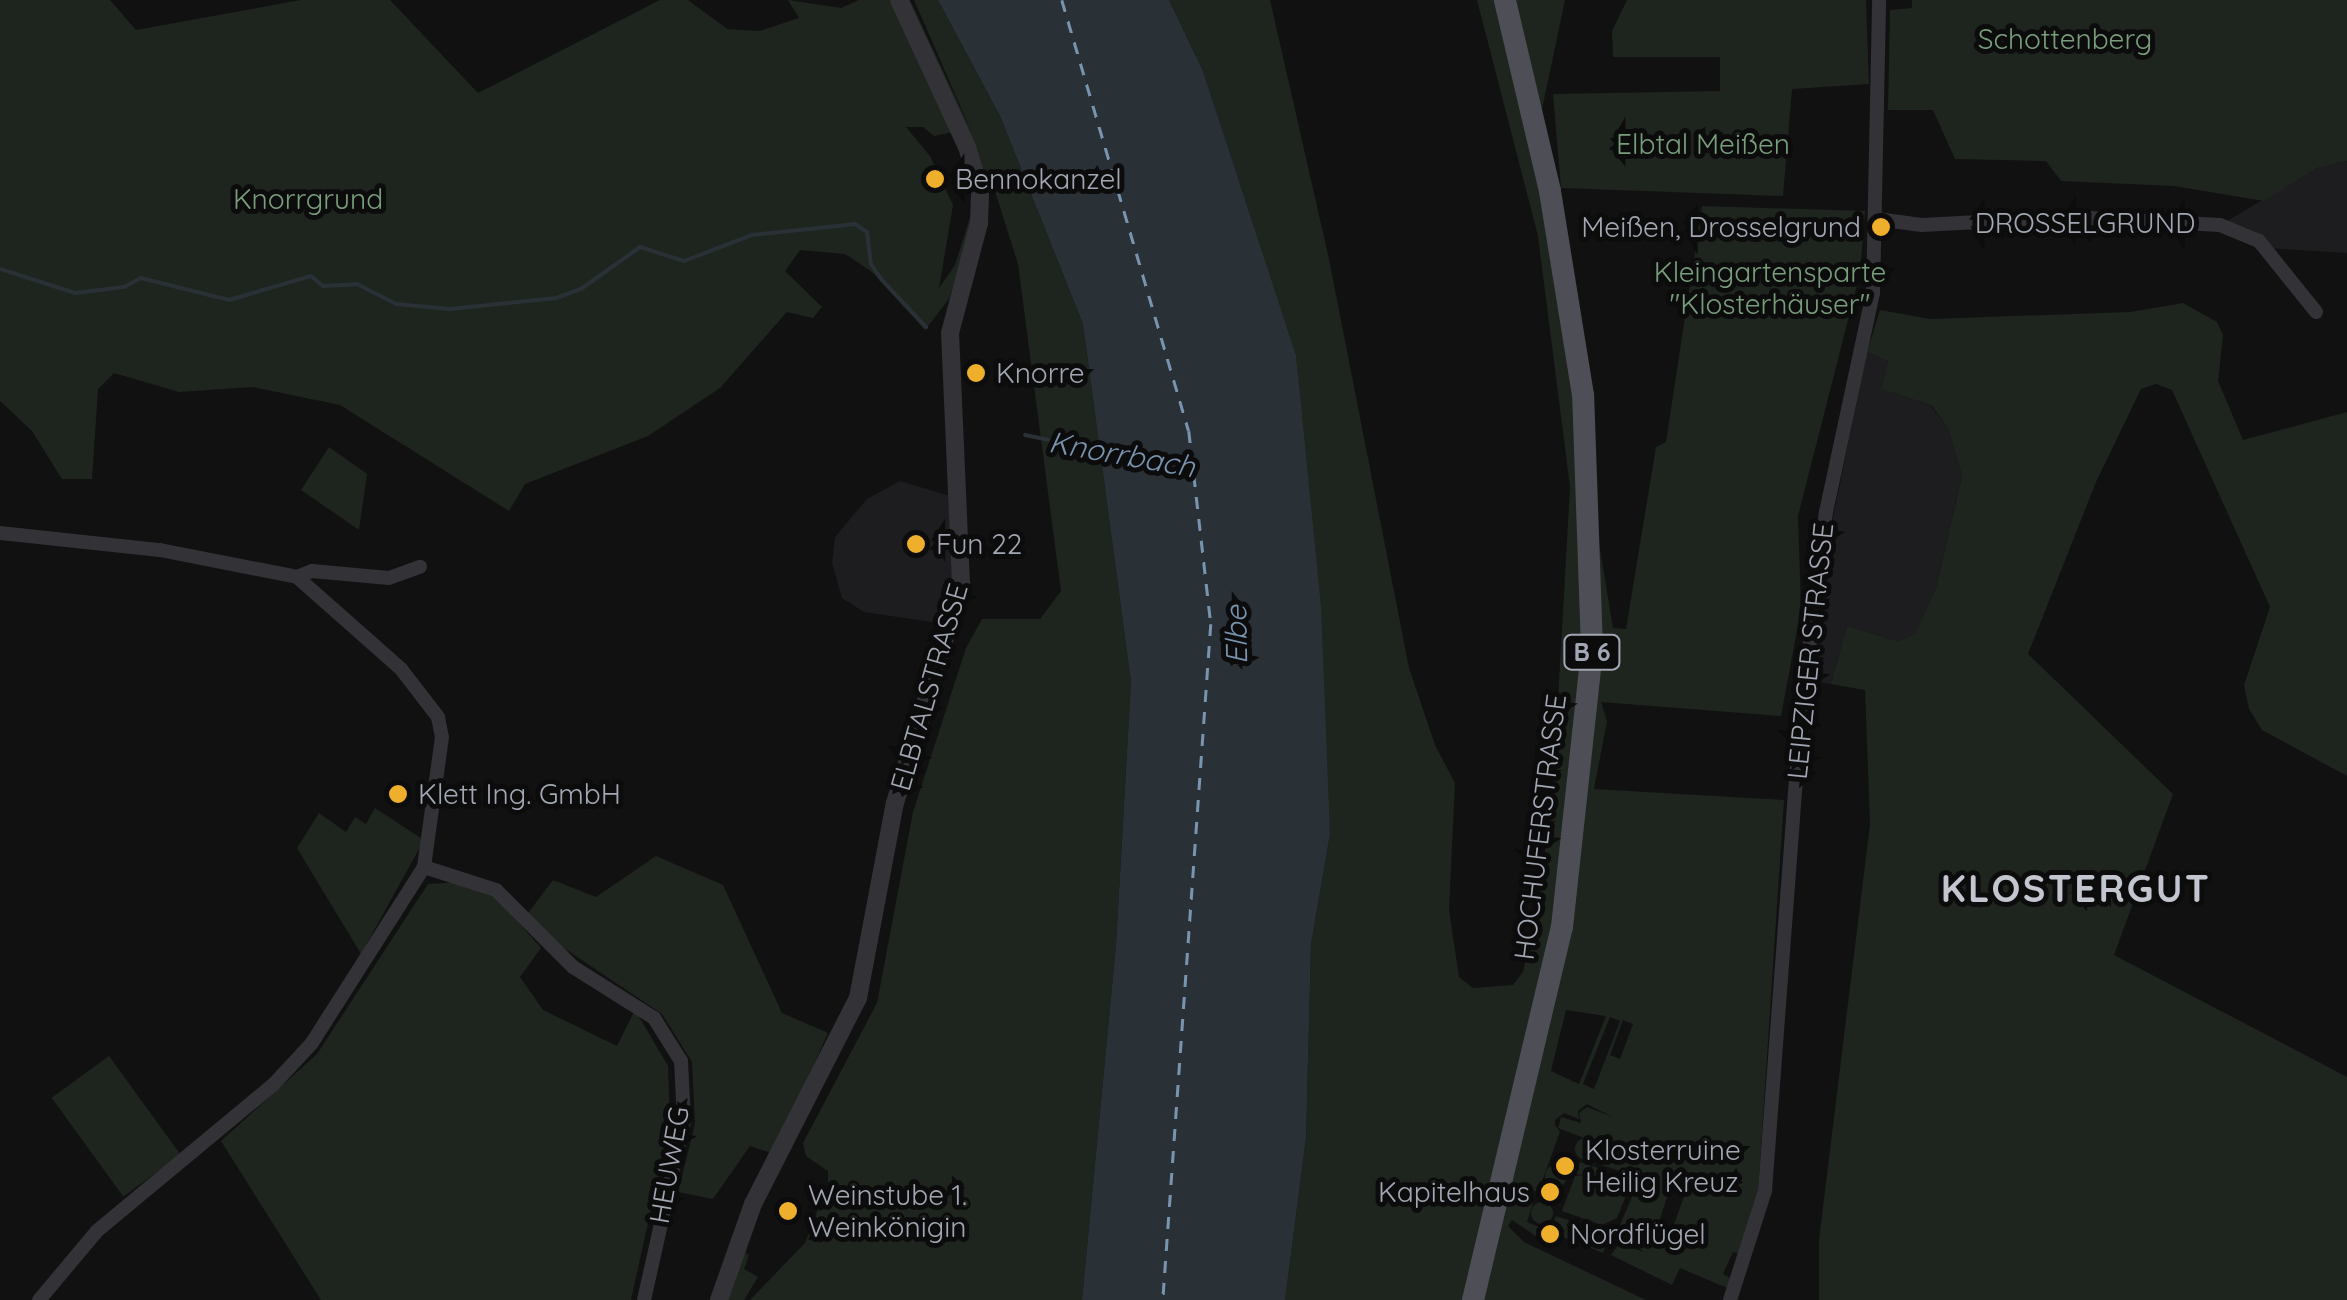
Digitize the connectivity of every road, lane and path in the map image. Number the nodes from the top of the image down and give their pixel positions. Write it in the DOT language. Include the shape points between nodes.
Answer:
graph roads {
  1 [pos="899,0"];
  2 [pos="1505,0"];
  3 [pos="1879,0"];
  4 [pos="1877,219"];
  5 [pos="2316,312"];
  6 [pos="0,533"];
  7 [pos="420,567"];
  8 [pos="297,577"];
  9 [pos="424,867"];
  10 [pos="39,1300"];
  11 [pos="644,1300"];
  12 [pos="719,1300"];
  13 [pos="1474,1300"];
  14 [pos="1730,1300"];
  1 -- 12 [label="street, ELBTALSTRASSE" via="980,190 979,223 950,333 962,584 895,803 858,998 753,1204"];
  2 -- 13 [label="main road, HOCHUFERSTRASSE / B 6" via="1550,191 1582,395 1592,649 1562,928"];
  3 -- 4 [label="street, LEIPZIGER STRASSE"];
  4 -- 5 [label="street, DROSSELGRUND" via="1922,224 2070,217 2220,225 2259,241"];
  4 -- 14 [label="street, LEIPZIGER STRASSE" via="1873,293 1826,512 1800,726 1766,1190"];
  6 -- 8 [label="street" via="160,550"];
  7 -- 8 [label="street" via="389,578 312,571"];
  8 -- 9 [label="street" via="401,668 438,717 442,737"];
  9 -- 10 [label="street" via="312,1043 274,1084 97,1231"];
  9 -- 11 [label="street, HEUWEG" via="496,890 573,967 654,1018 682,1061 684,1121"];
}
